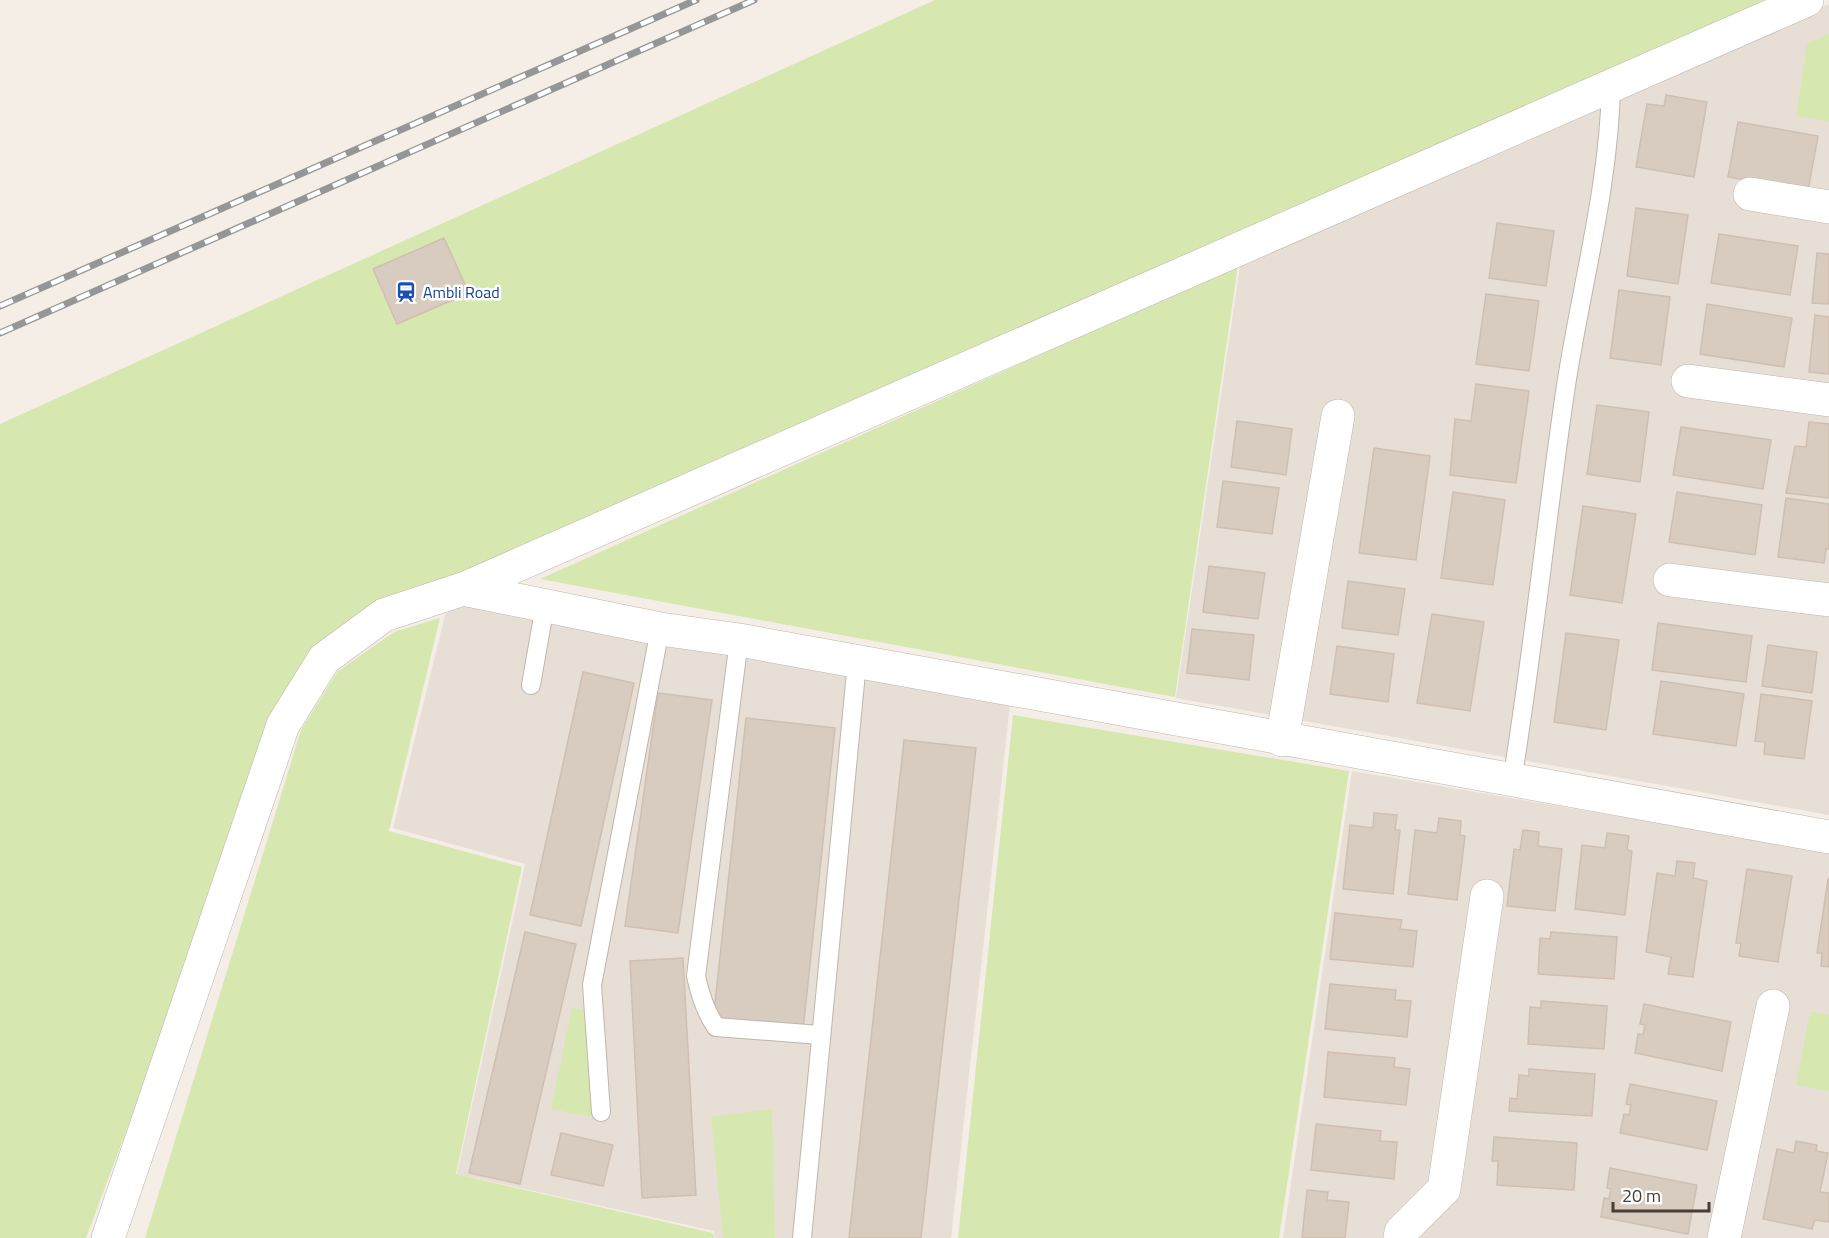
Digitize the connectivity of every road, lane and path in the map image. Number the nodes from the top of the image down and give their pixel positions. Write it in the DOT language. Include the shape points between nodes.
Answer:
graph roads {
  1 [pos="1807,0"];
  2 [pos="1611,86"];
  3 [pos="1750,194"];
  4 [pos="1829,207"];
  5 [pos="1688,381"];
  6 [pos="1829,400"];
  7 [pos="1338,416"];
  8 [pos="1670,580"];
  9 [pos="464,589"];
  10 [pos="1829,600"];
  11 [pos="544,606"];
  12 [pos="660,629"];
  13 [pos="739,640"];
  14 [pos="857,662"];
  15 [pos="531,685"];
  16 [pos="1282,740"];
  17 [pos="1512,781"];
  18 [pos="1828,832"];
  19 [pos="1487,896"];
  20 [pos="1773,1006"];
  21 [pos="820,1035"];
  22 [pos="601,1112"];
  23 [pos="108,1238"];
  24 [pos="802,1238"];
  25 [pos="1400,1238"];
  26 [pos="1724,1238"];
  1 -- 2 [label="street"];
  2 -- 9 [label="street"];
  2 -- 17 [label="lane" via="1598,213 1565,389"];
  3 -- 4 [label="street"];
  5 -- 6 [label="street"];
  7 -- 16 [label="street"];
  8 -- 10 [label="street"];
  9 -- 11 [label="street"];
  9 -- 23 [label="street" via="384,615 324,659 283,725"];
  11 -- 12 [label="street"];
  11 -- 15 [label="lane"];
  12 -- 13 [label="street"];
  12 -- 22 [label="lane" via="592,985"];
  13 -- 14 [label="street"];
  13 -- 21 [label="lane" via="696,976 705,1011 716,1027"];
  14 -- 16 [label="street"];
  14 -- 21 [label="lane"];
  16 -- 17 [label="street"];
  17 -- 18 [label="street"];
  19 -- 25 [label="street" via="1444,1189 1401,1232"];
  20 -- 26 [label="street"];
  21 -- 24 [label="lane"];
}
